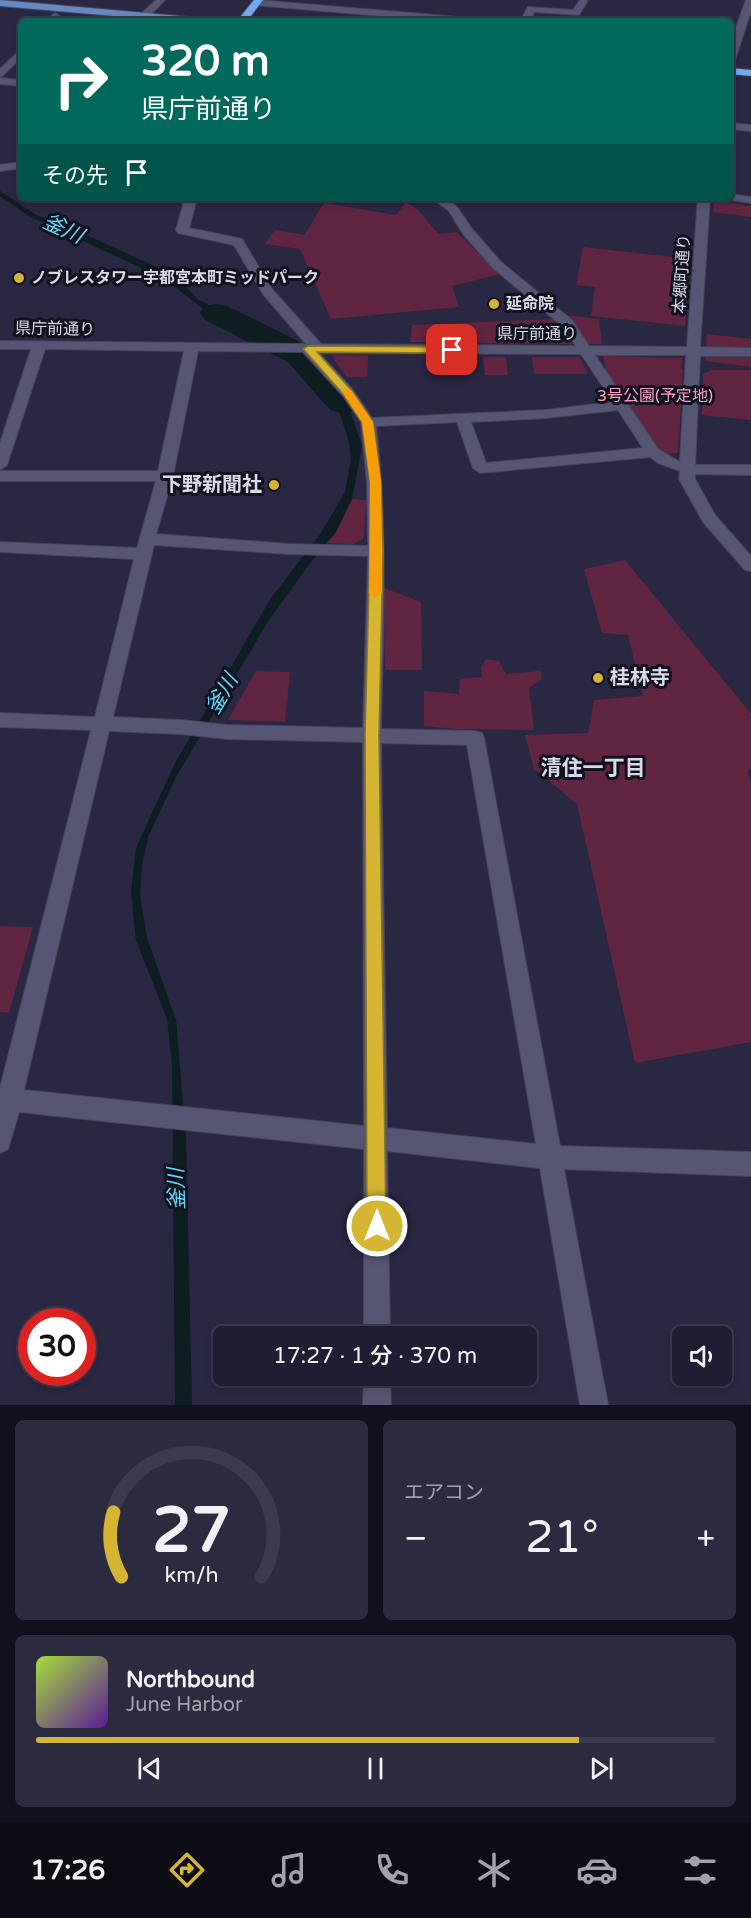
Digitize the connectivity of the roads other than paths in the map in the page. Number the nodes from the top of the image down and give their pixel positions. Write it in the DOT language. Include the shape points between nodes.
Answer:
graph roads {
  1 [pos="160,0"];
  2 [pos="328,0"];
  3 [pos="584,0"];
  4 [pos="750,0"];
  5 [pos="258,1"];
  6 [pos="0,3"];
  7 [pos="322,8"];
  8 [pos="0,11"];
  9 [pos="144,16"];
  10 [pos="46,18"];
  11 [pos="167,18"];
  12 [pos="244,18"];
  13 [pos="437,18"];
  14 [pos="526,18"];
  15 [pos="734,48"];
  16 [pos="18,55"];
  17 [pos="734,71"];
  18 [pos="751,73"];
  19 [pos="0,75"];
  20 [pos="734,80"];
  21 [pos="0,81"];
  22 [pos="751,82"];
  23 [pos="18,83"];
  24 [pos="734,126"];
  25 [pos="751,128"];
  26 [pos="18,165"];
  27 [pos="0,168"];
  28 [pos="734,198"];
  29 [pos="751,200"];
  30 [pos="190,201"];
  31 [pos="442,201"];
  32 [pos="704,201"];
  33 [pos="0,345"];
  34 [pos="39,346"];
  35 [pos="192,347"];
  36 [pos="313,349"];
  37 [pos="585,351"];
  38 [pos="693,352"];
  39 [pos="751,352"];
  40 [pos="622,405"];
  41 [pos="462,417"];
  42 [pos="368,422"];
  43 [pos="653,452"];
  44 [pos="0,465"];
  45 [pos="688,470"];
  46 [pos="751,470"];
  47 [pos="0,476"];
  48 [pos="165,476"];
  49 [pos="0,547"];
  50 [pos="145,547"];
  51 [pos="376,551"];
  52 [pos="751,566"];
  53 [pos="0,720"];
  54 [pos="103,725"];
  55 [pos="372,735"];
  56 [pos="5,1100"];
  57 [pos="376,1138"];
  58 [pos="0,1141"];
  59 [pos="551,1157"];
  60 [pos="751,1164"];
  61 [pos="377,1326"];
  62 [pos="377,1386"];
  63 [pos="377,1405"];
  64 [pos="594,1405"];
  1 -- 9 [label="street"];
  2 -- 7 [label="street"];
  3 -- 14 [label="street" via="576,13 531,9"];
  4 -- 15 [label="street"];
  5 -- 7 [label="street"];
  5 -- 12 [label="highway"];
  6 -- 9 [label="main road"];
  7 -- 13 [label="street"];
  8 -- 10 [label="main road"];
  9 -- 11 [label="main road"];
  16 -- 19 [label="street"];
  17 -- 18 [label="highway"];
  20 -- 22 [label="highway"];
  21 -- 23 [label="street"];
  24 -- 25 [label="street"];
  26 -- 27 [label="street"];
  28 -- 29 [label="street"];
  30 -- 36 [label="street" via="182,230 238,242 267,291"];
  31 -- 37 [label="street" via="453,209 497,265 567,323"];
  32 -- 38 [label="street, 本郷町通り"];
  33 -- 34 [label="street, 県庁前通り"];
  34 -- 35 [label="street, 県庁前通り"];
  34 -- 44 [label="street"];
  35 -- 36 [label="street, 県庁前通り"];
  35 -- 48 [label="street"];
  36 -- 37 [label="street, 県庁前通り"];
  36 -- 42 [label="street"];
  37 -- 38 [label="street, 県庁前通り"];
  37 -- 40 [label="street"];
  38 -- 39 [label="street, 県庁前通り"];
  38 -- 45 [label="street, 本郷町通り"];
  40 -- 41 [label="street" via="546,414"];
  40 -- 43 [label="street"];
  41 -- 42 [label="street"];
  41 -- 43 [label="street" via="480,468"];
  42 -- 51 [label="street" via="375,482"];
  43 -- 45 [label="street" via="663,462"];
  45 -- 46 [label="street"];
  45 -- 52 [label="street" via="687,479 710,518"];
  47 -- 48 [label="street"];
  48 -- 50 [label="street"];
  49 -- 50 [label="street"];
  50 -- 51 [label="street"];
  50 -- 54 [label="street"];
  51 -- 55 [label="street"];
  53 -- 54 [label="street"];
  54 -- 55 [label="street"];
  54 -- 56 [label="street"];
  55 -- 57 [label="street"];
  55 -- 59 [label="street" via="475,738"];
  56 -- 57 [label="street"];
  56 -- 58 [label="street"];
  57 -- 59 [label="street"];
  57 -- 61 [label="street"];
  59 -- 60 [label="street"];
  59 -- 64 [label="street"];
  62 -- 63 [label="street"];
}
